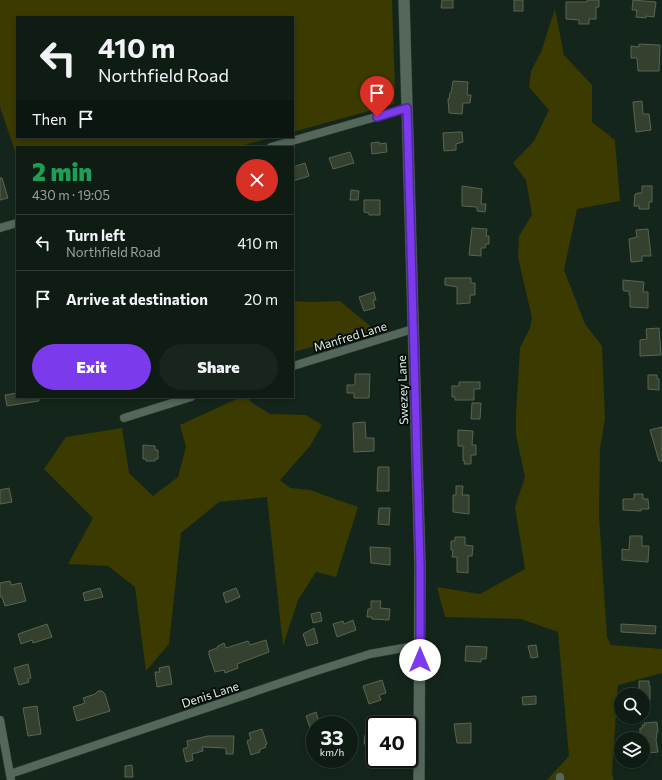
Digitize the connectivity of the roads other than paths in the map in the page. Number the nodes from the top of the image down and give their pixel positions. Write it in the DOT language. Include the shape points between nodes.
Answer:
graph roads {
  1 [pos="404,0"];
  2 [pos="407,108"];
  3 [pos="274,146"];
  4 [pos="16,223"];
  5 [pos="0,228"];
  6 [pos="413,329"];
  7 [pos="294,366"];
  8 [pos="188,398"];
  9 [pos="124,418"];
  10 [pos="420,645"];
  11 [pos="0,720"];
  12 [pos="11,777"];
  13 [pos="419,780"];
  1 -- 2 [label="street, Swezey Lane"];
  2 -- 3 [label="street"];
  2 -- 6 [label="street, Swezey Lane"];
  4 -- 5 [label="street"];
  6 -- 7 [label="street, Manfred Lane"];
  6 -- 10 [label="street, Swezey Lane"];
  8 -- 9 [label="street"];
  10 -- 12 [label="street, Denis Lane" via="370,654 320,670"];
  10 -- 13 [label="street, Swezey Lane"];
  11 -- 12 [label="street"];
}
